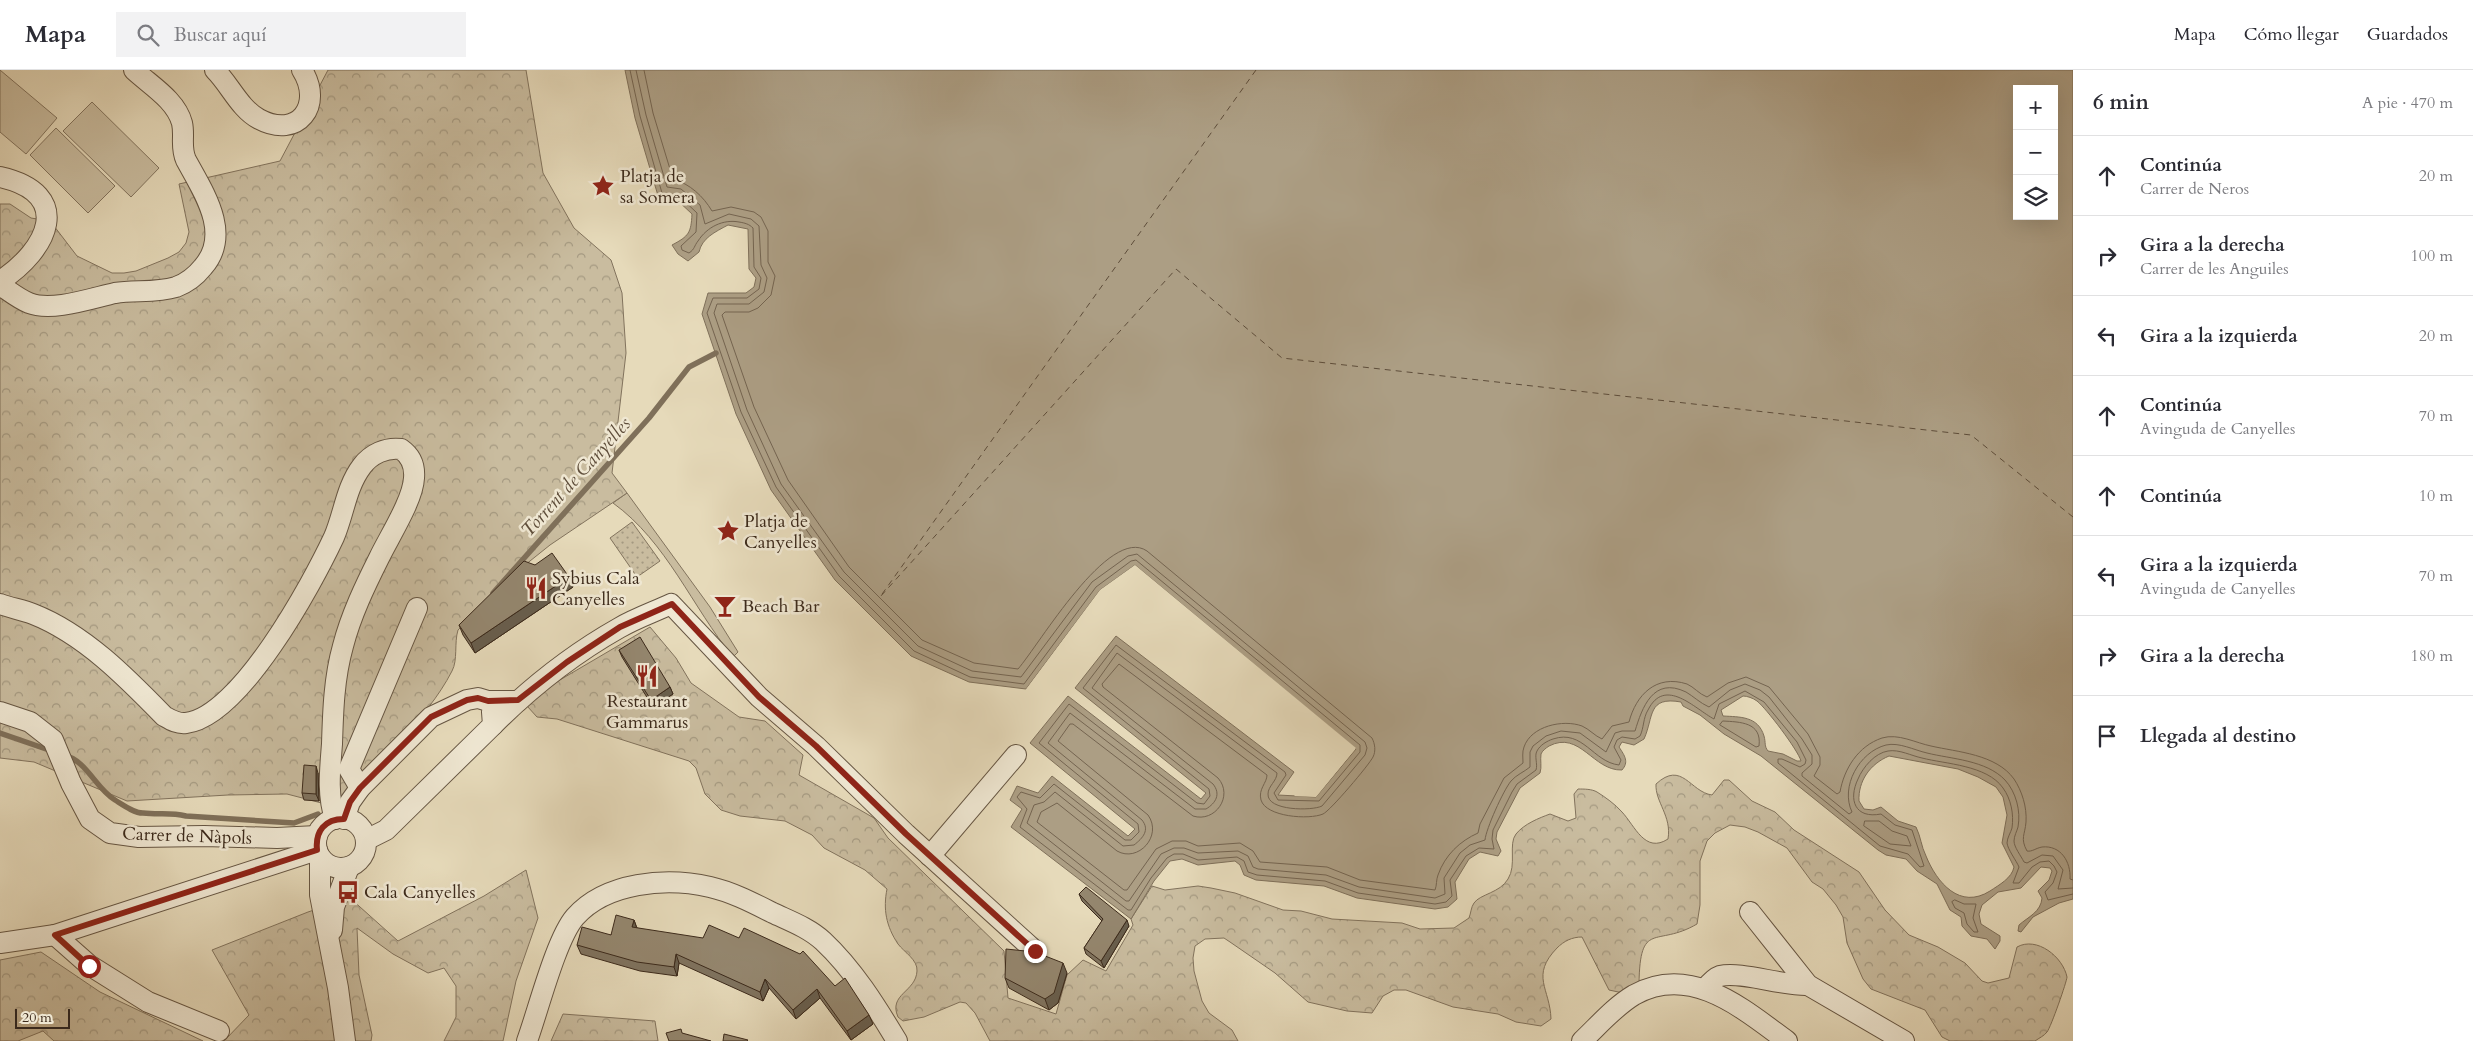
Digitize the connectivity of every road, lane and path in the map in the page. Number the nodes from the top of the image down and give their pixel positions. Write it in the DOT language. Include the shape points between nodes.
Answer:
graph roads {
  1 [pos="134,70"];
  2 [pos="215,70"];
  3 [pos="302,70"];
  4 [pos="0,178"];
  5 [pos="0,281"];
  6 [pos="0,285"];
  7 [pos="0,604"];
  8 [pos="417,608"];
  9 [pos="518,700"];
  10 [pos="488,701"];
  11 [pos="0,712"];
  12 [pos="493,725"];
  13 [pos="1016,755"];
  14 [pos="360,788"];
  15 [pos="340,819"];
  16 [pos="366,840"];
  17 [pos="318,848"];
  18 [pos="930,856"];
  19 [pos="349,867"];
  20 [pos="1750,912"];
  21 [pos="55,935"];
  22 [pos="0,943"];
  23 [pos="330,944"];
  24 [pos="1035,951"];
  25 [pos="1808,985"];
  26 [pos="1705,989"];
  27 [pos="219,1031"];
  28 [pos="345,1041"];
  29 [pos="528,1041"];
  30 [pos="897,1041"];
  31 [pos="1582,1041"];
  32 [pos="1787,1041"];
  33 [pos="1904,1041"];
  1 -- 6 [label="street" via="168,100 182,123 182,150 210,206 216,230 217,243 213,255 197,275 175,287 118,293 48,307 30,304"];
  2 -- 3 [label="street" via="250,113 270,124 283,125 306,115 311,91"];
  4 -- 5 [label="street" via="16,181 35,192 46,205 48,218 45,233 31,252"];
  7 -- 15 [label="street" via="34,614 80,640 174,722 198,720 213,712 237,691 283,627 322,562 362,465 383,450 401,449 414,465 414,480 357,605 343,646 333,702 330,802"];
  8 -- 14 [label="street" via="349,769"];
  9 -- 10 [label="street"];
  9 -- 12 [label="street"];
  9 -- 18 [label="street" via="620,627 672,604 759,697 816,746"];
  10 -- 12 [label="street"];
  10 -- 14 [label="street" via="478,698 467,700 431,717"];
  11 -- 17 [label="street, Carrer de Nàpols" via="30,722 53,740 90,819 110,833 139,837 277,838"];
  12 -- 16 [label="street" via="386,830"];
  13 -- 18 [label="street"];
  14 -- 15 [label="street"];
  15 -- 16 [label="street" via="358,826"];
  15 -- 17 [label="street" via="321,828"];
  16 -- 19 [label="street" via="362,857"];
  17 -- 19 [label="street" via="328,865"];
  17 -- 21 [label="street"];
  17 -- 23 [label="street" via="320,894"];
  18 -- 24 [label="street"];
  19 -- 23 [label="street" via="334,907"];
  20 -- 25 [label="street"];
  21 -- 22 [label="street"];
  21 -- 27 [label="street" via="89,966 148,1002"];
  23 -- 28 [label="street"];
  25 -- 26 [label="street" via="1791,986 1720,976"];
  25 -- 33 [label="street"];
  26 -- 31 [label="street" via="1682,984 1648,989 1619,1005"];
  26 -- 32 [label="street" via="1744,1010"];
  29 -- 30 [label="street" via="562,938 574,919 597,898 620,890 640,885 684,884 710,887 735,895 809,930 846,966"];
}
